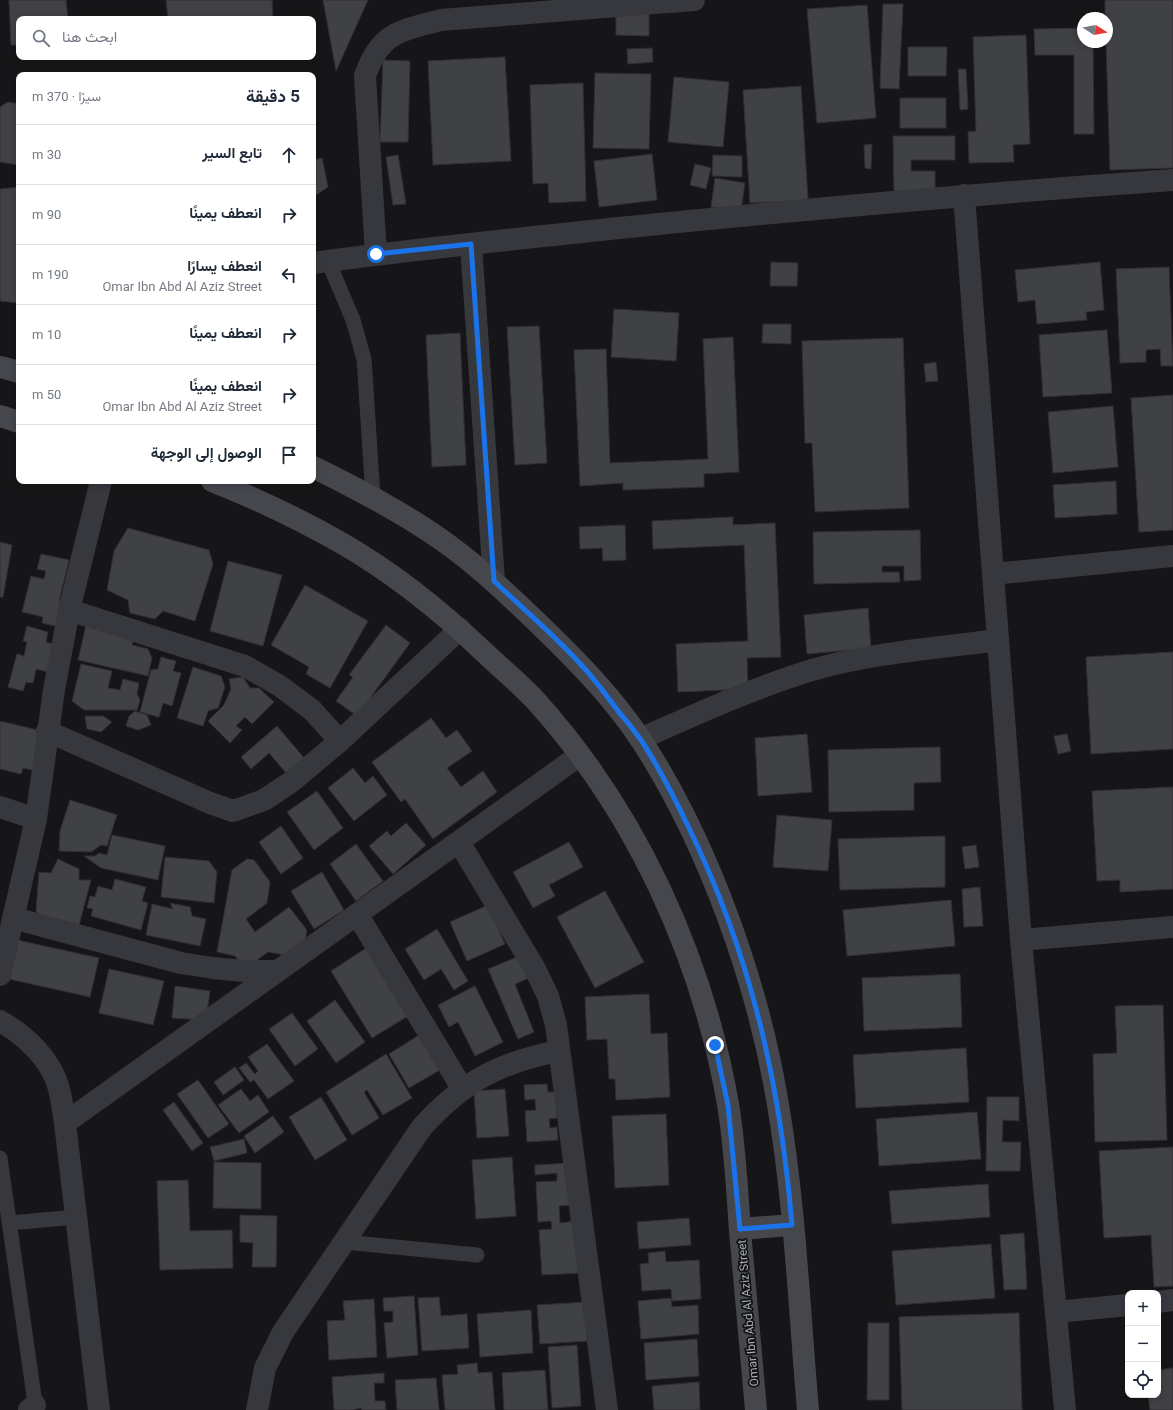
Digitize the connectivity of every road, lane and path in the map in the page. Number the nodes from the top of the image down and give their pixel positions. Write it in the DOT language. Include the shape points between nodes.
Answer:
graph roads {
  1 [pos="694,0"];
  2 [pos="1173,180"];
  3 [pos="964,195"];
  4 [pos="471,244"];
  5 [pos="376,254"];
  6 [pos="320,262"];
  7 [pos="0,367"];
  8 [pos="16,371"];
  9 [pos="0,416"];
  10 [pos="16,421"];
  11 [pos="316,468"];
  12 [pos="100,484"];
  13 [pos="219,484"];
  14 [pos="373,496"];
  15 [pos="1173,556"];
  16 [pos="993,574"];
  17 [pos="494,581"];
  18 [pos="69,610"];
  19 [pos="460,629"];
  20 [pos="998,640"];
  21 [pos="48,731"];
  22 [pos="640,739"];
  23 [pos="340,740"];
  24 [pos="580,755"];
  25 [pos="0,807"];
  26 [pos="36,818"];
  27 [pos="459,842"];
  28 [pos="357,914"];
  29 [pos="13,918"];
  30 [pos="1173,927"];
  31 [pos="1022,940"];
  32 [pos="278,971"];
  33 [pos="0,975"];
  34 [pos="0,1021"];
  35 [pos="558,1051"];
  36 [pos="462,1088"];
  37 [pos="65,1123"];
  38 [pos="0,1158"];
  39 [pos="6,1214"];
  40 [pos="76,1217"];
  41 [pos="792,1225"];
  42 [pos="740,1229"];
  43 [pos="344,1242"];
  44 [pos="477,1255"];
  45 [pos="1173,1300"];
  46 [pos="1161,1302"];
  47 [pos="1125,1305"];
  48 [pos="1056,1312"];
  49 [pos="33,1408"];
  50 [pos="99,1410"];
  51 [pos="256,1410"];
  52 [pos="607,1410"];
  53 [pos="756,1410"];
  54 [pos="808,1410"];
  55 [pos="1065,1410"];
  1 -- 5 [label="street" via="440,20 400,30 382,43 371,58 365,76"];
  2 -- 3 [label="street"];
  3 -- 4 [label="street"];
  3 -- 16 [label="street"];
  4 -- 5 [label="street"];
  4 -- 17 [label="street"];
  5 -- 6 [label="street"];
  6 -- 14 [label="lane" via="353,320 364,359"];
  7 -- 8 [label="street"];
  9 -- 10 [label="street"];
  11 -- 14 [label="street"];
  12 -- 18 [label="street"];
  13 -- 19 [label="street, Omar Ibn Abd Al Aziz Street" via="266,503 340,542 410,588"];
  14 -- 17 [label="street" via="449,545"];
  15 -- 16 [label="street"];
  16 -- 20 [label="street"];
  17 -- 22 [label="street" via="584,667"];
  18 -- 21 [label="street"];
  18 -- 23 [label="street" via="245,666 280,686 312,710"];
  19 -- 23 [label="street"];
  19 -- 24 [label="street, Omar Ibn Abd Al Aziz Street" via="535,700"];
  20 -- 22 [label="street" via="876,657 813,670 742,694"];
  20 -- 31 [label="street"];
  21 -- 23 [label="street" via="233,811 264,800 291,782"];
  21 -- 26 [label="street"];
  22 -- 41 [label="street" via="672,794 701,852 726,911 746,972 764,1034 777,1097 787,1161"];
  24 -- 27 [label="street"];
  24 -- 42 [label="street, Omar Ibn Abd Al Aziz Street" via="621,816 651,871 677,927 698,985 728,1105"];
  25 -- 26 [label="street"];
  26 -- 29 [label="street"];
  27 -- 28 [label="street"];
  27 -- 35 [label="street" via="535,969 548,996 556,1025"];
  28 -- 32 [label="street"];
  28 -- 36 [label="street"];
  29 -- 32 [label="street" via="181,963 232,970"];
  29 -- 33 [label="street"];
  30 -- 31 [label="street"];
  31 -- 48 [label="street"];
  32 -- 37 [label="street"];
  34 -- 37 [label="street" via="20,1033 43,1057 59,1088"];
  35 -- 36 [label="street" via="526,1058 493,1070"];
  35 -- 52 [label="street"];
  36 -- 43 [label="street" via="422,1127"];
  37 -- 40 [label="street"];
  38 -- 39 [label="lane"];
  39 -- 40 [label="lane"];
  39 -- 49 [label="lane"];
  40 -- 50 [label="street"];
  41 -- 42 [label="street"];
  41 -- 54 [label="street"];
  42 -- 53 [label="street, Omar Ibn Abd Al Aziz Street"];
  43 -- 44 [label="lane"];
  43 -- 51 [label="street" via="283,1332 265,1368"];
  45 -- 46 [label="street"];
  47 -- 48 [label="street"];
  48 -- 55 [label="street"];
}
